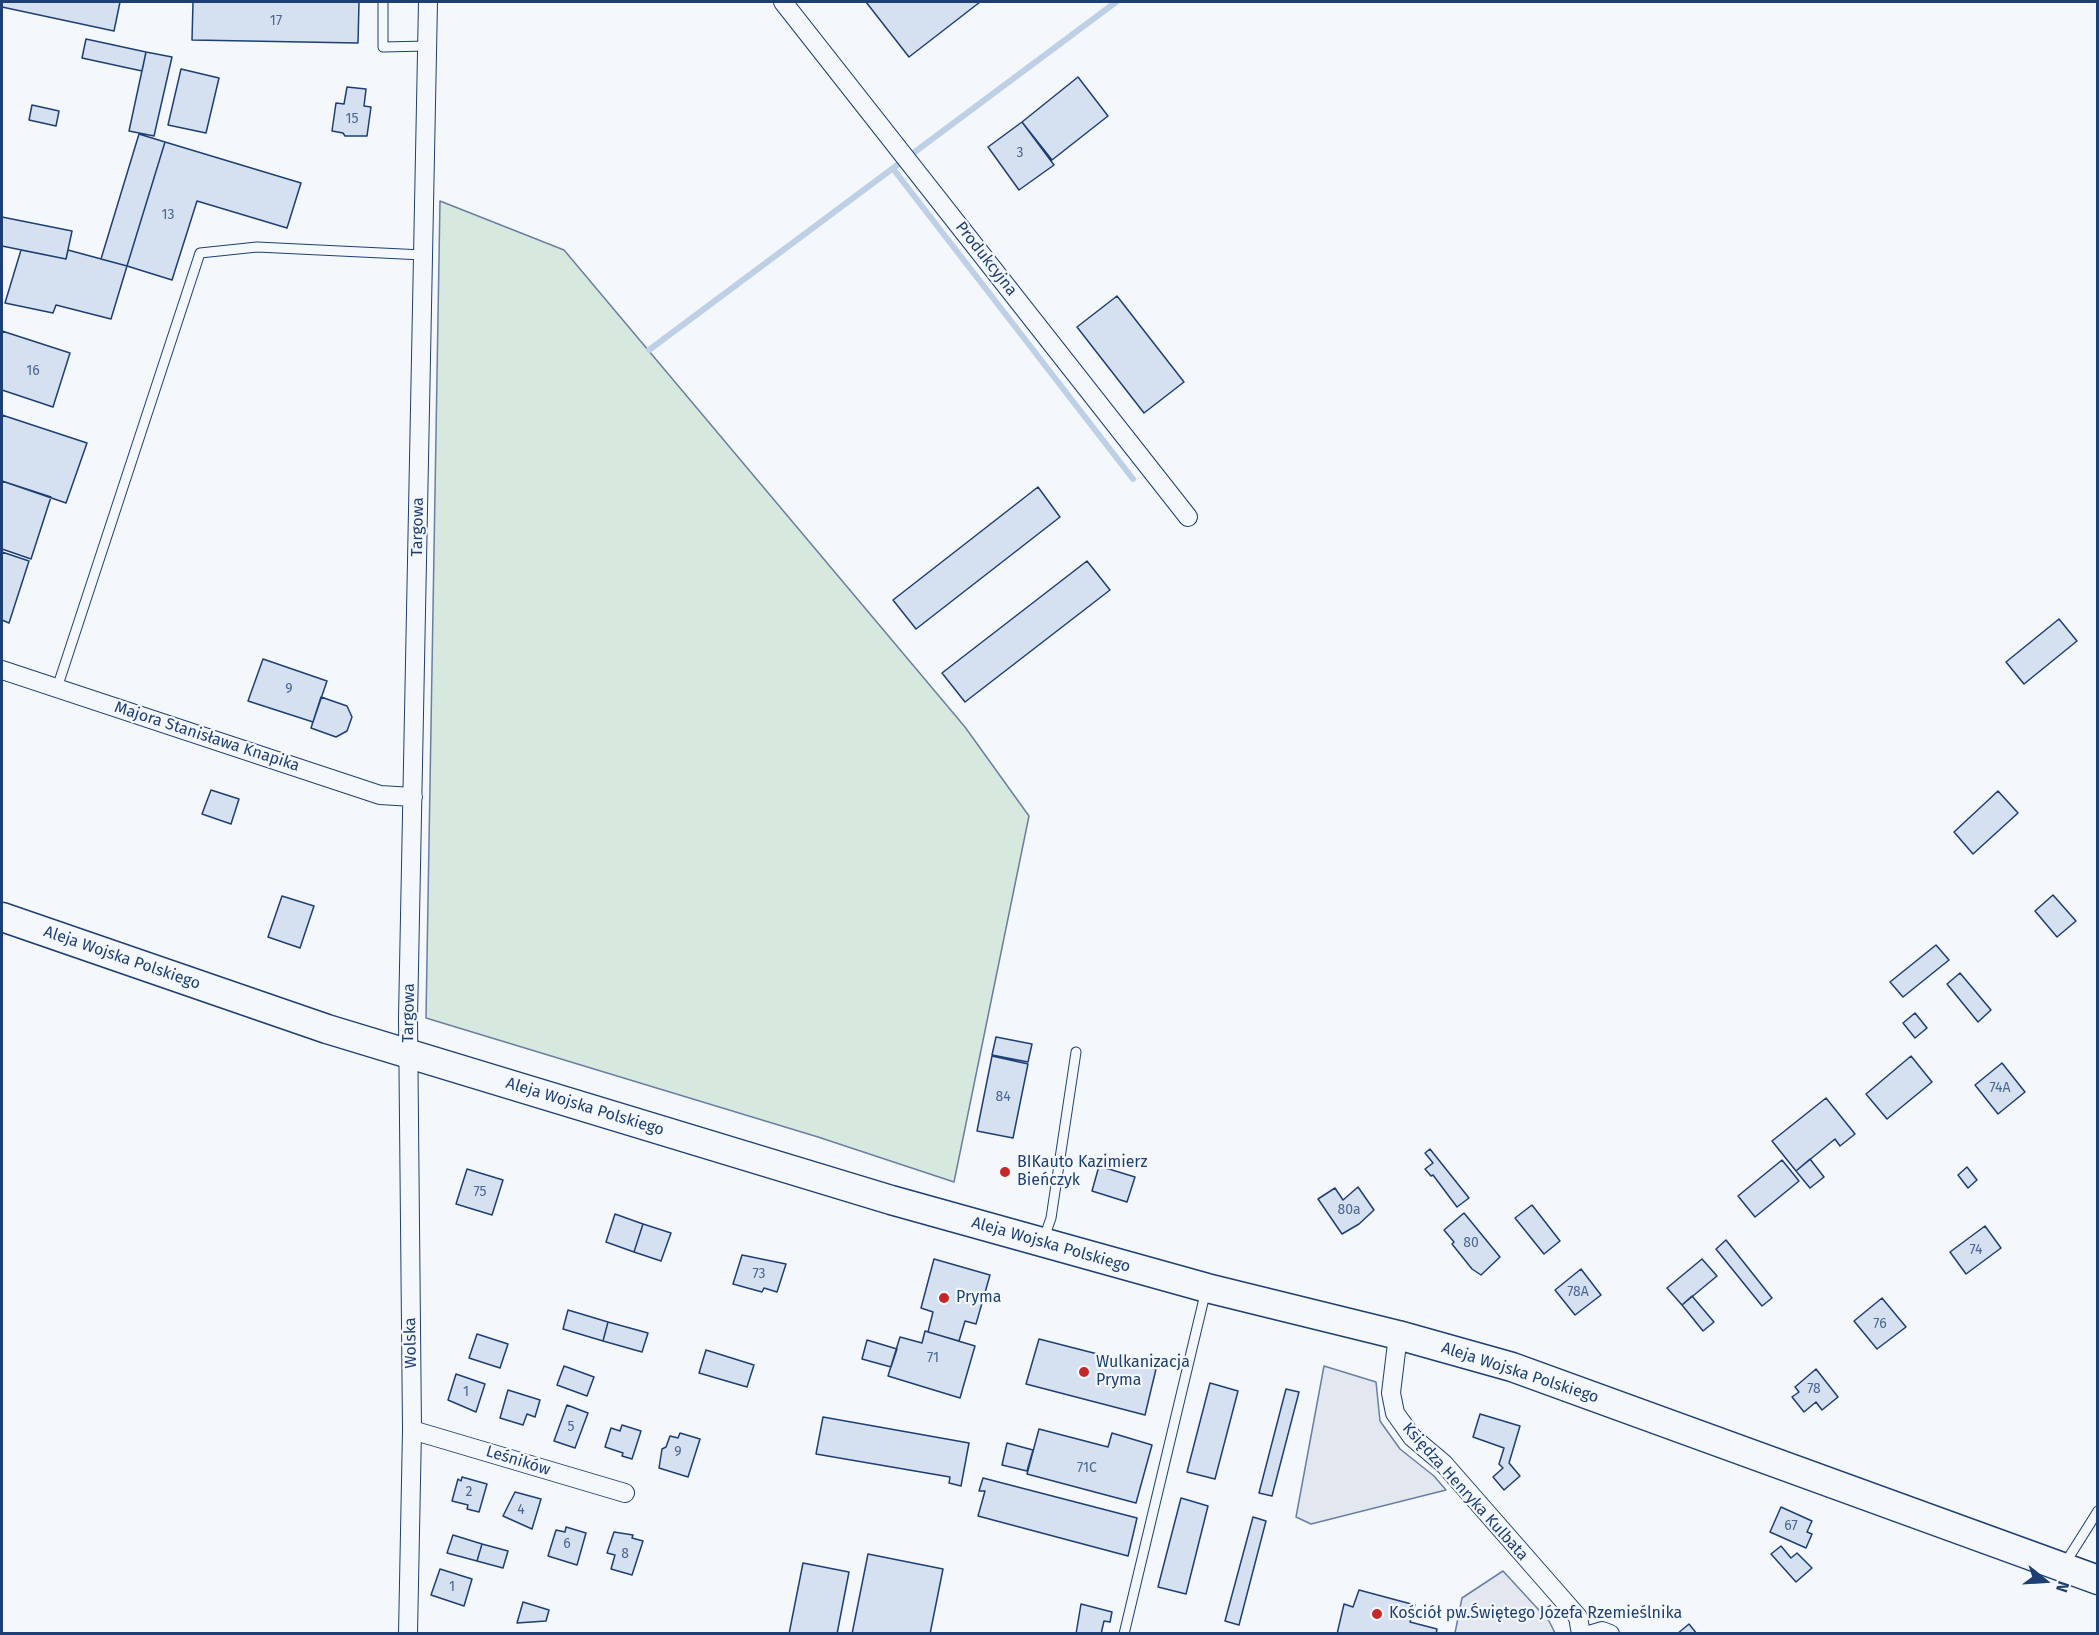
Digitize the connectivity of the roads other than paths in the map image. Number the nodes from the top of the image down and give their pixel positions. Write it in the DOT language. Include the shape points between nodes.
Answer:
graph roads {
  1 [pos="383,2"];
  2 [pos="428,2"];
  3 [pos="783,2"];
  4 [pos="427,46"];
  5 [pos="423,255"];
  6 [pos="1188,517"];
  7 [pos="2,670"];
  8 [pos="57,688"];
  9 [pos="413,797"];
  10 [pos="2,917"];
  11 [pos="1076,1052"];
  12 [pos="408,1053"];
  13 [pos="1042,1243"];
  14 [pos="1207,1288"];
  15 [pos="1398,1335"];
  16 [pos="412,1430"];
  17 [pos="625,1493"];
  18 [pos="2097,1511"];
  19 [pos="2062,1567"];
  20 [pos="2097,1580"];
  21 [pos="408,1634"];
  22 [pos="1124,1634"];
  23 [pos="1581,1634"];
  24 [pos="1592,1634"];
  25 [pos="1610,1634"];
  1 -- 4 [label="lane" via="383,46"];
  2 -- 4 [label="street, Targowa"];
  3 -- 6 [label="street, Produkcyjna"];
  4 -- 5 [label="street, Targowa"];
  5 -- 8 [label="lane" via="258,247 200,253"];
  5 -- 9 [label="street, Targowa"];
  7 -- 8 [label="street, Majora Stanisława Knapika"];
  8 -- 9 [label="street, Majora Stanisława Knapika" via="380,795"];
  9 -- 12 [label="street, Targowa"];
  10 -- 12 [label="main road, Aleja Wojska Polskiego"];
  11 -- 13 [label="lane" via="1051,1218"];
  12 -- 13 [label="main road, Aleja Wojska Polskiego"];
  12 -- 16 [label="street, Wolska"];
  13 -- 14 [label="main road, Aleja Wojska Polskiego"];
  14 -- 15 [label="main road, Aleja Wojska Polskiego"];
  14 -- 22 [label="lane"];
  15 -- 19 [label="main road, Aleja Wojska Polskiego" via="1512,1367"];
  15 -- 23 [label="street, Księdza Henryka Kulbata" via="1390,1393 1395,1413 1412,1437 1444,1464 1578,1617"];
  16 -- 17 [label="street, Leśników"];
  16 -- 21 [label="street, Wolska"];
  18 -- 19 [label="lane"];
  19 -- 20 [label="main road, Aleja Wojska Polskiego"];
  24 -- 25 [label="street"];
}
